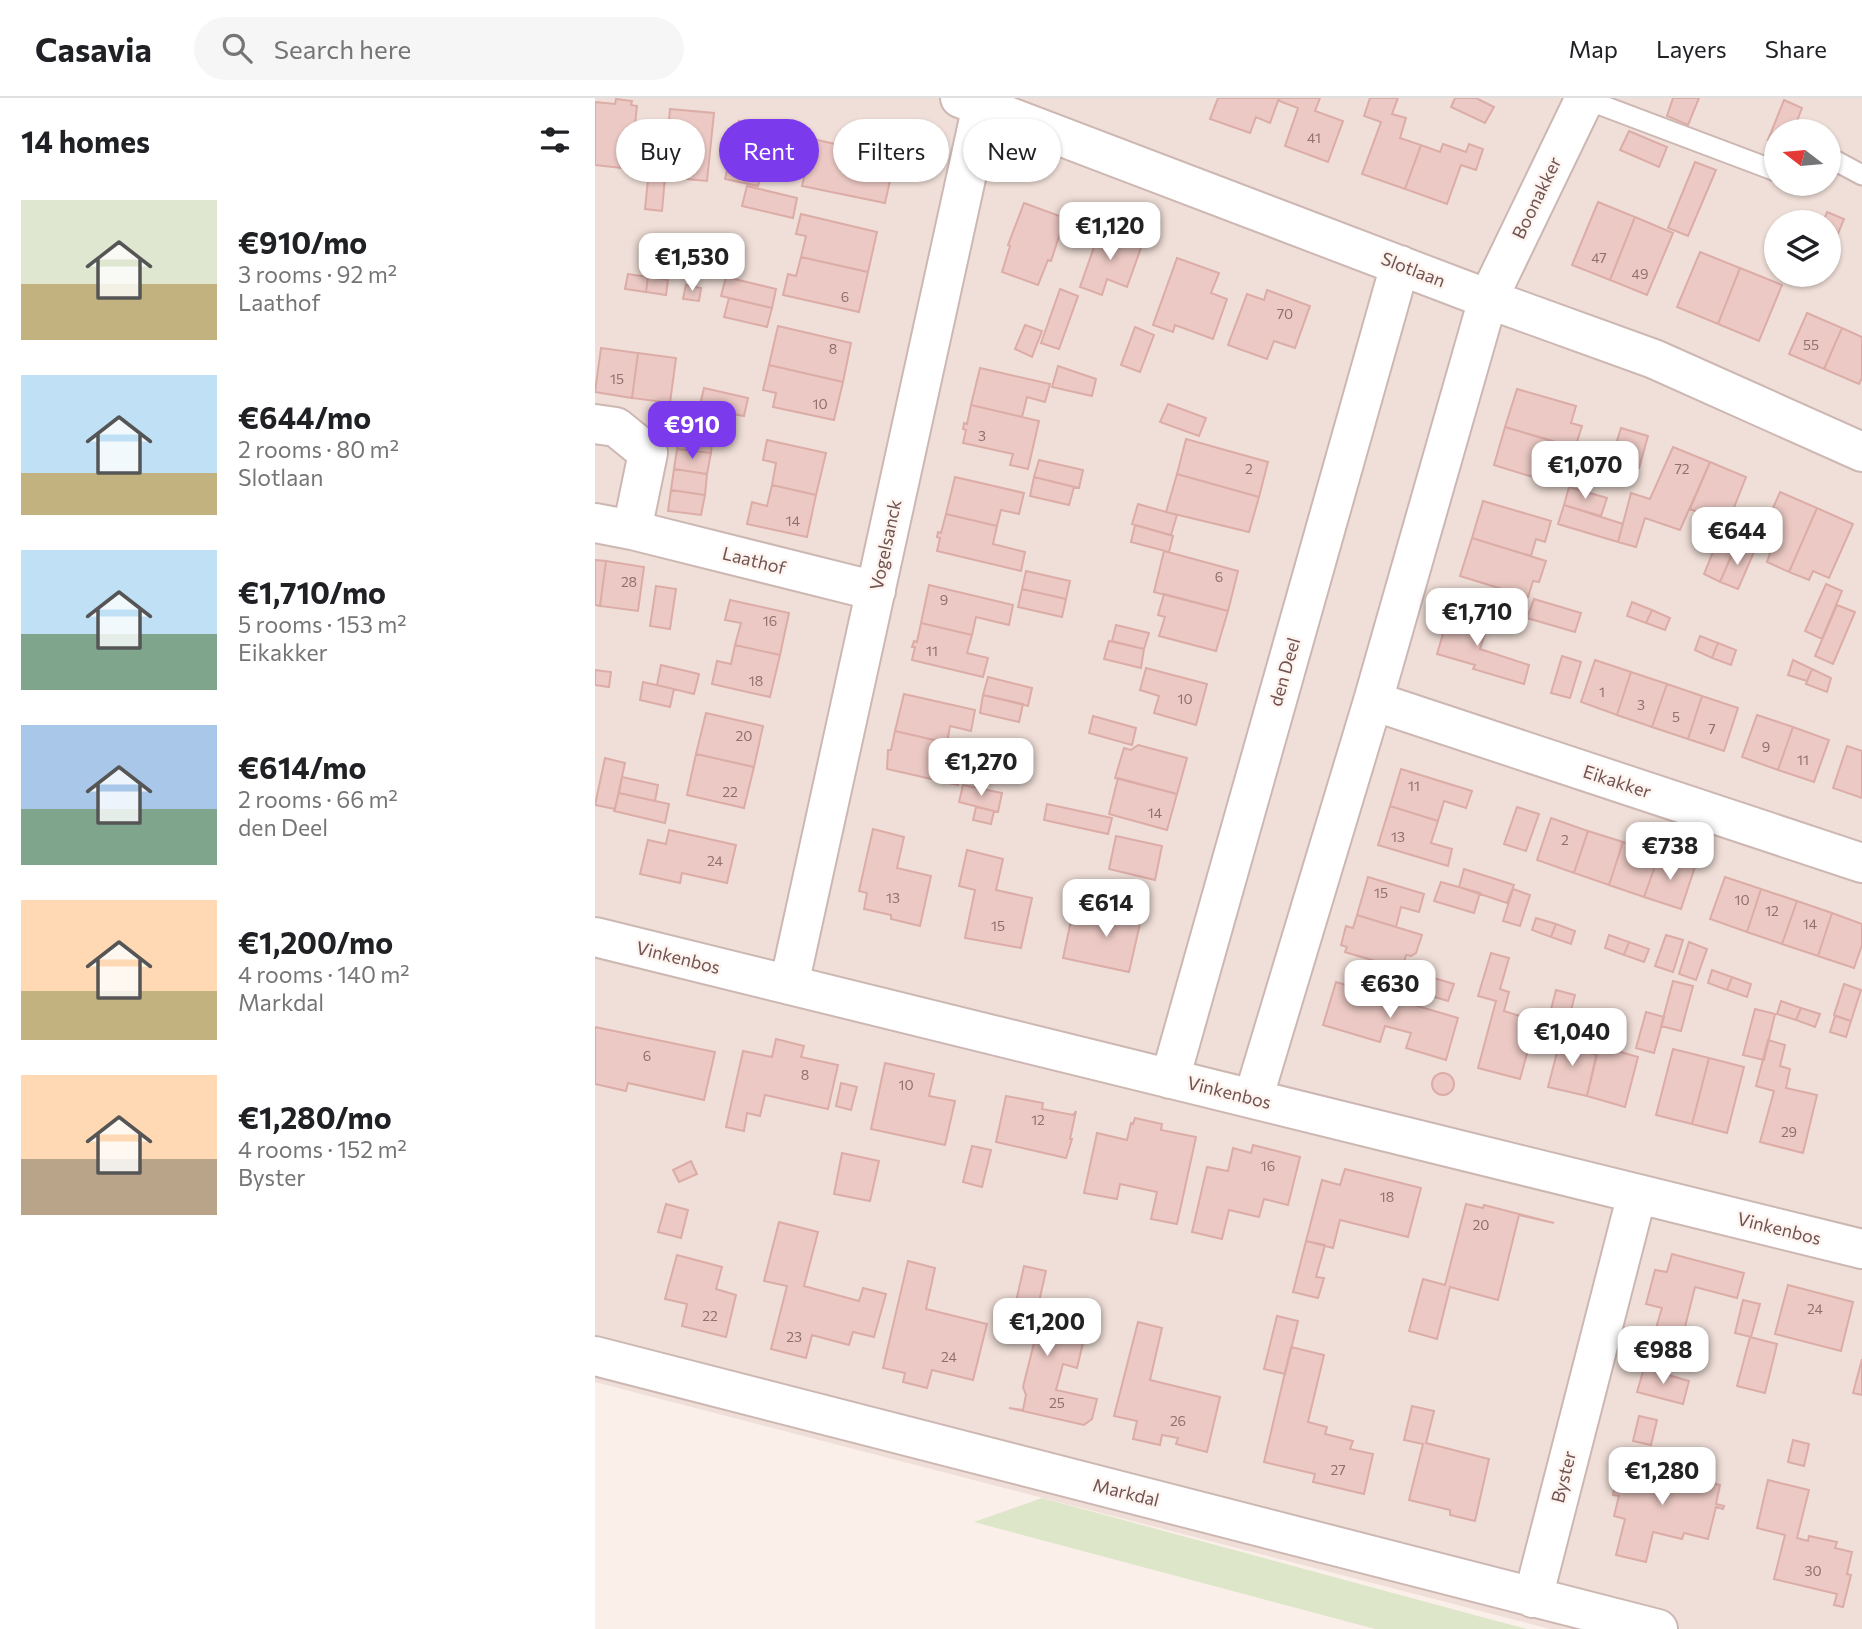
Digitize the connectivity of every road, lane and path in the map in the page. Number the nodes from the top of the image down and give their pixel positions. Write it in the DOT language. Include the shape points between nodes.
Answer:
graph roads {
  1 [pos="1585,99"];
  2 [pos="971,102"];
  3 [pos="1841,164"];
  4 [pos="1764,166"];
  5 [pos="1862,175"];
  6 [pos="1400,265"];
  7 [pos="1488,299"];
  8 [pos="595,424"];
  9 [pos="1862,452"];
  10 [pos="595,523"];
  11 [pos="632,530"];
  12 [pos="876,591"];
  13 [pos="1373,701"];
  14 [pos="1862,863"];
  15 [pos="595,937"];
  16 [pos="789,985"];
  17 [pos="1171,1079"];
  18 [pos="1253,1099"];
  19 [pos="1637,1194"];
  20 [pos="1862,1249"];
  21 [pos="595,1356"];
  22 [pos="1533,1598"];
  23 [pos="1658,1629"];
  1 -- 4 [label="lane"];
  1 -- 7 [label="street, Boonakker"];
  2 -- 6 [label="street, Slotlaan"];
  2 -- 12 [label="street, Vogelsanck"];
  3 -- 5 [label="lane"];
  6 -- 7 [label="street, Slotlaan"];
  6 -- 17 [label="street, den Deel"];
  7 -- 9 [label="street, Slotlaan" via="1654,359"];
  7 -- 13 [label="street"];
  8 -- 11 [label="street" via="616,427 648,453"];
  10 -- 11 [label="street, Laathof"];
  11 -- 12 [label="street, Laathof"];
  12 -- 16 [label="street, Vogelsanck"];
  13 -- 14 [label="street, Eikakker"];
  13 -- 18 [label="street"];
  15 -- 16 [label="street, Vinkenbos"];
  16 -- 17 [label="street, Vinkenbos"];
  17 -- 18 [label="street, Vinkenbos"];
  18 -- 19 [label="street, Vinkenbos"];
  19 -- 20 [label="street, Vinkenbos"];
  19 -- 22 [label="street, Byster"];
  21 -- 22 [label="street, Markdal"];
  22 -- 23 [label="street, Markdal"];
}
